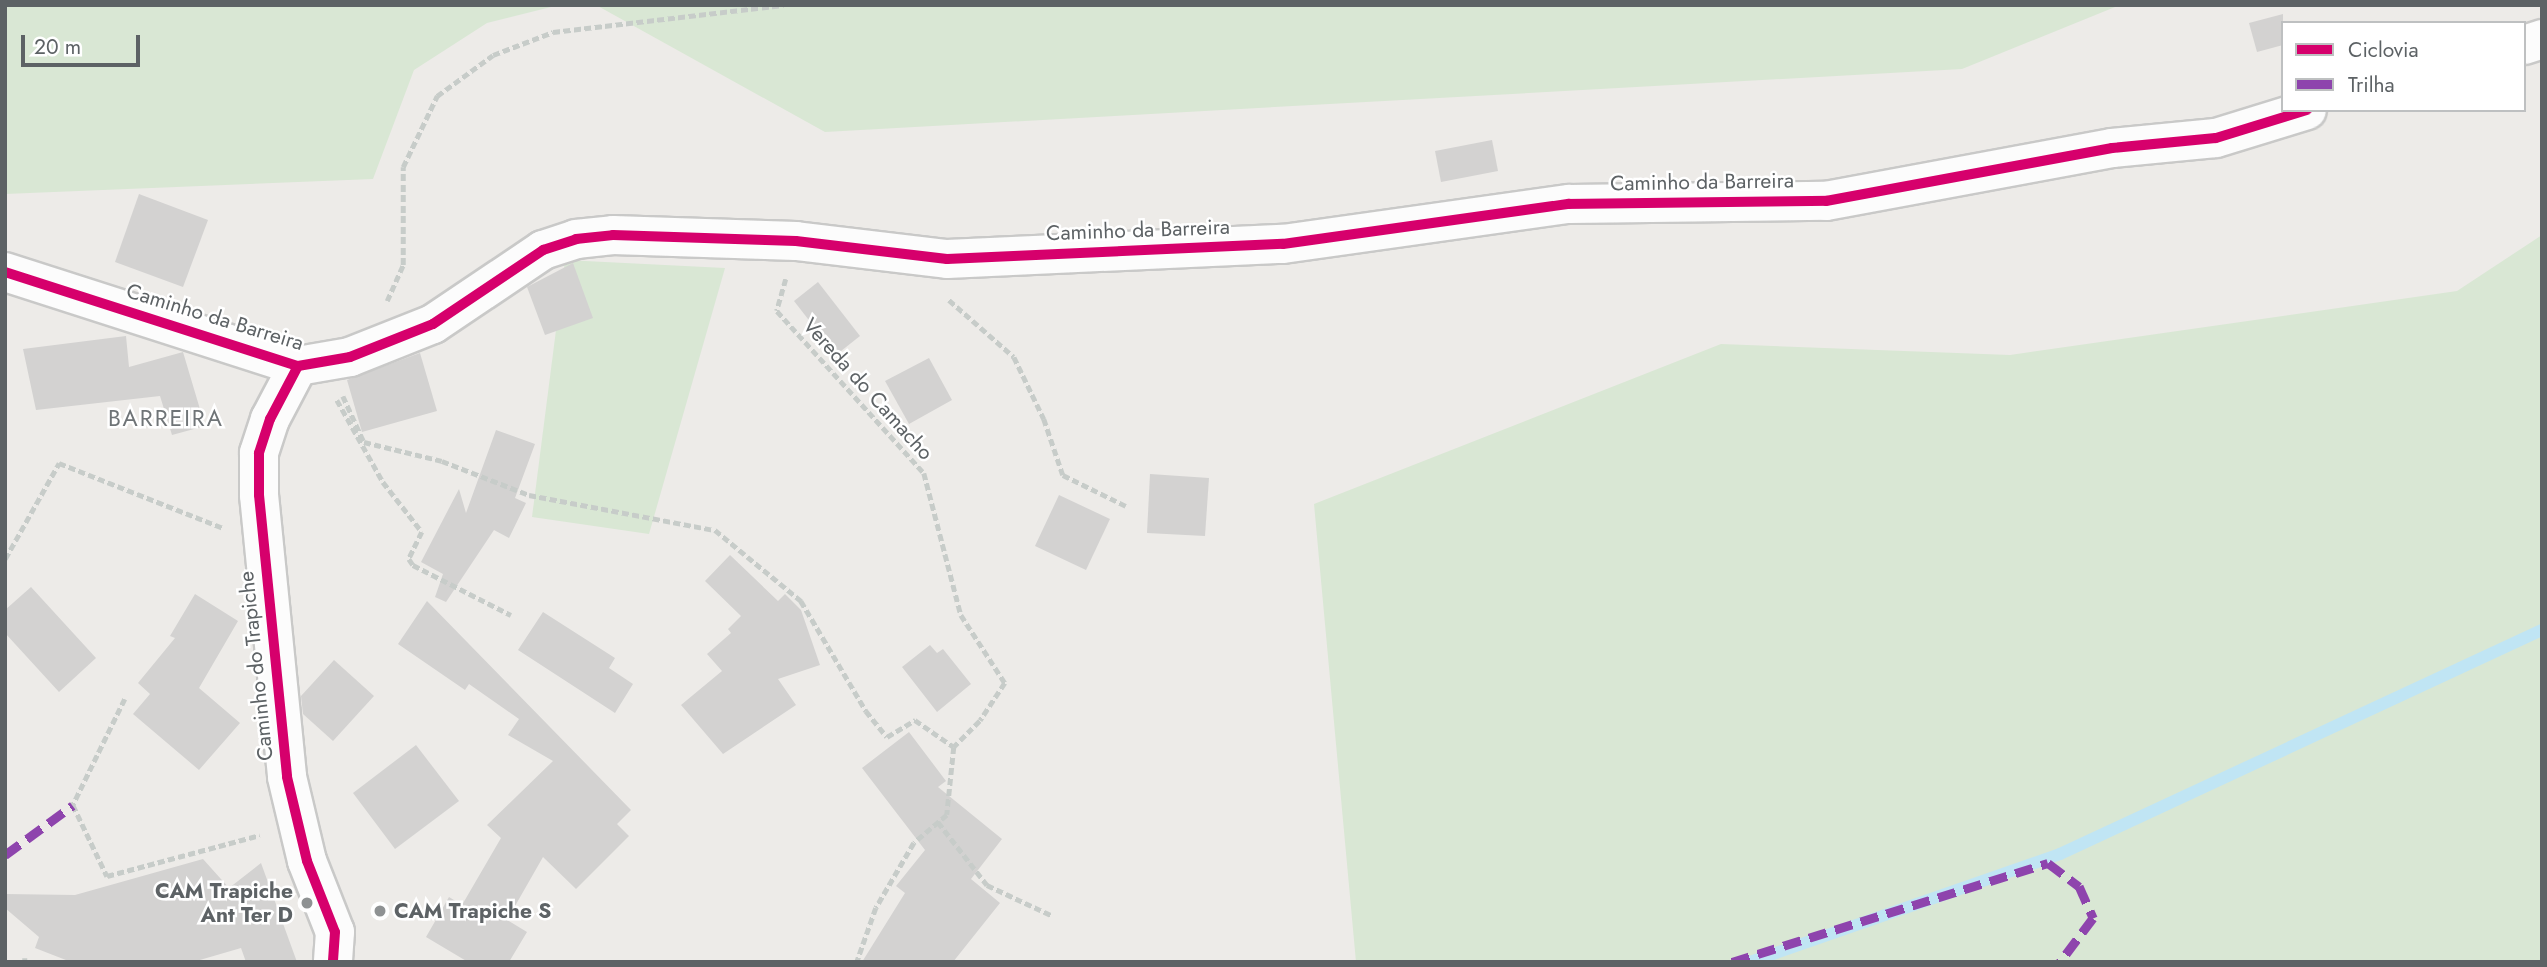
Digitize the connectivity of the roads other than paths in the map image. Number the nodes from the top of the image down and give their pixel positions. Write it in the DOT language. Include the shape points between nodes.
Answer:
graph roads {
  1 [pos="2300,112"];
  2 [pos="5,272"];
  3 [pos="314,363"];
  4 [pos="333,962"];
  1 -- 3 [label="street, Caminho da Barreira" via="2216,138 2112,148 1826,201 1581,204 1283,244 947,259 796,241 613,235 576,239 544,250 433,324 350,356"];
  2 -- 3 [label="street, Caminho da Barreira"];
  3 -- 4 [label="street, Caminho do Trapiche" via="270,419 260,453 263,544 287,777 335,932"];
}
